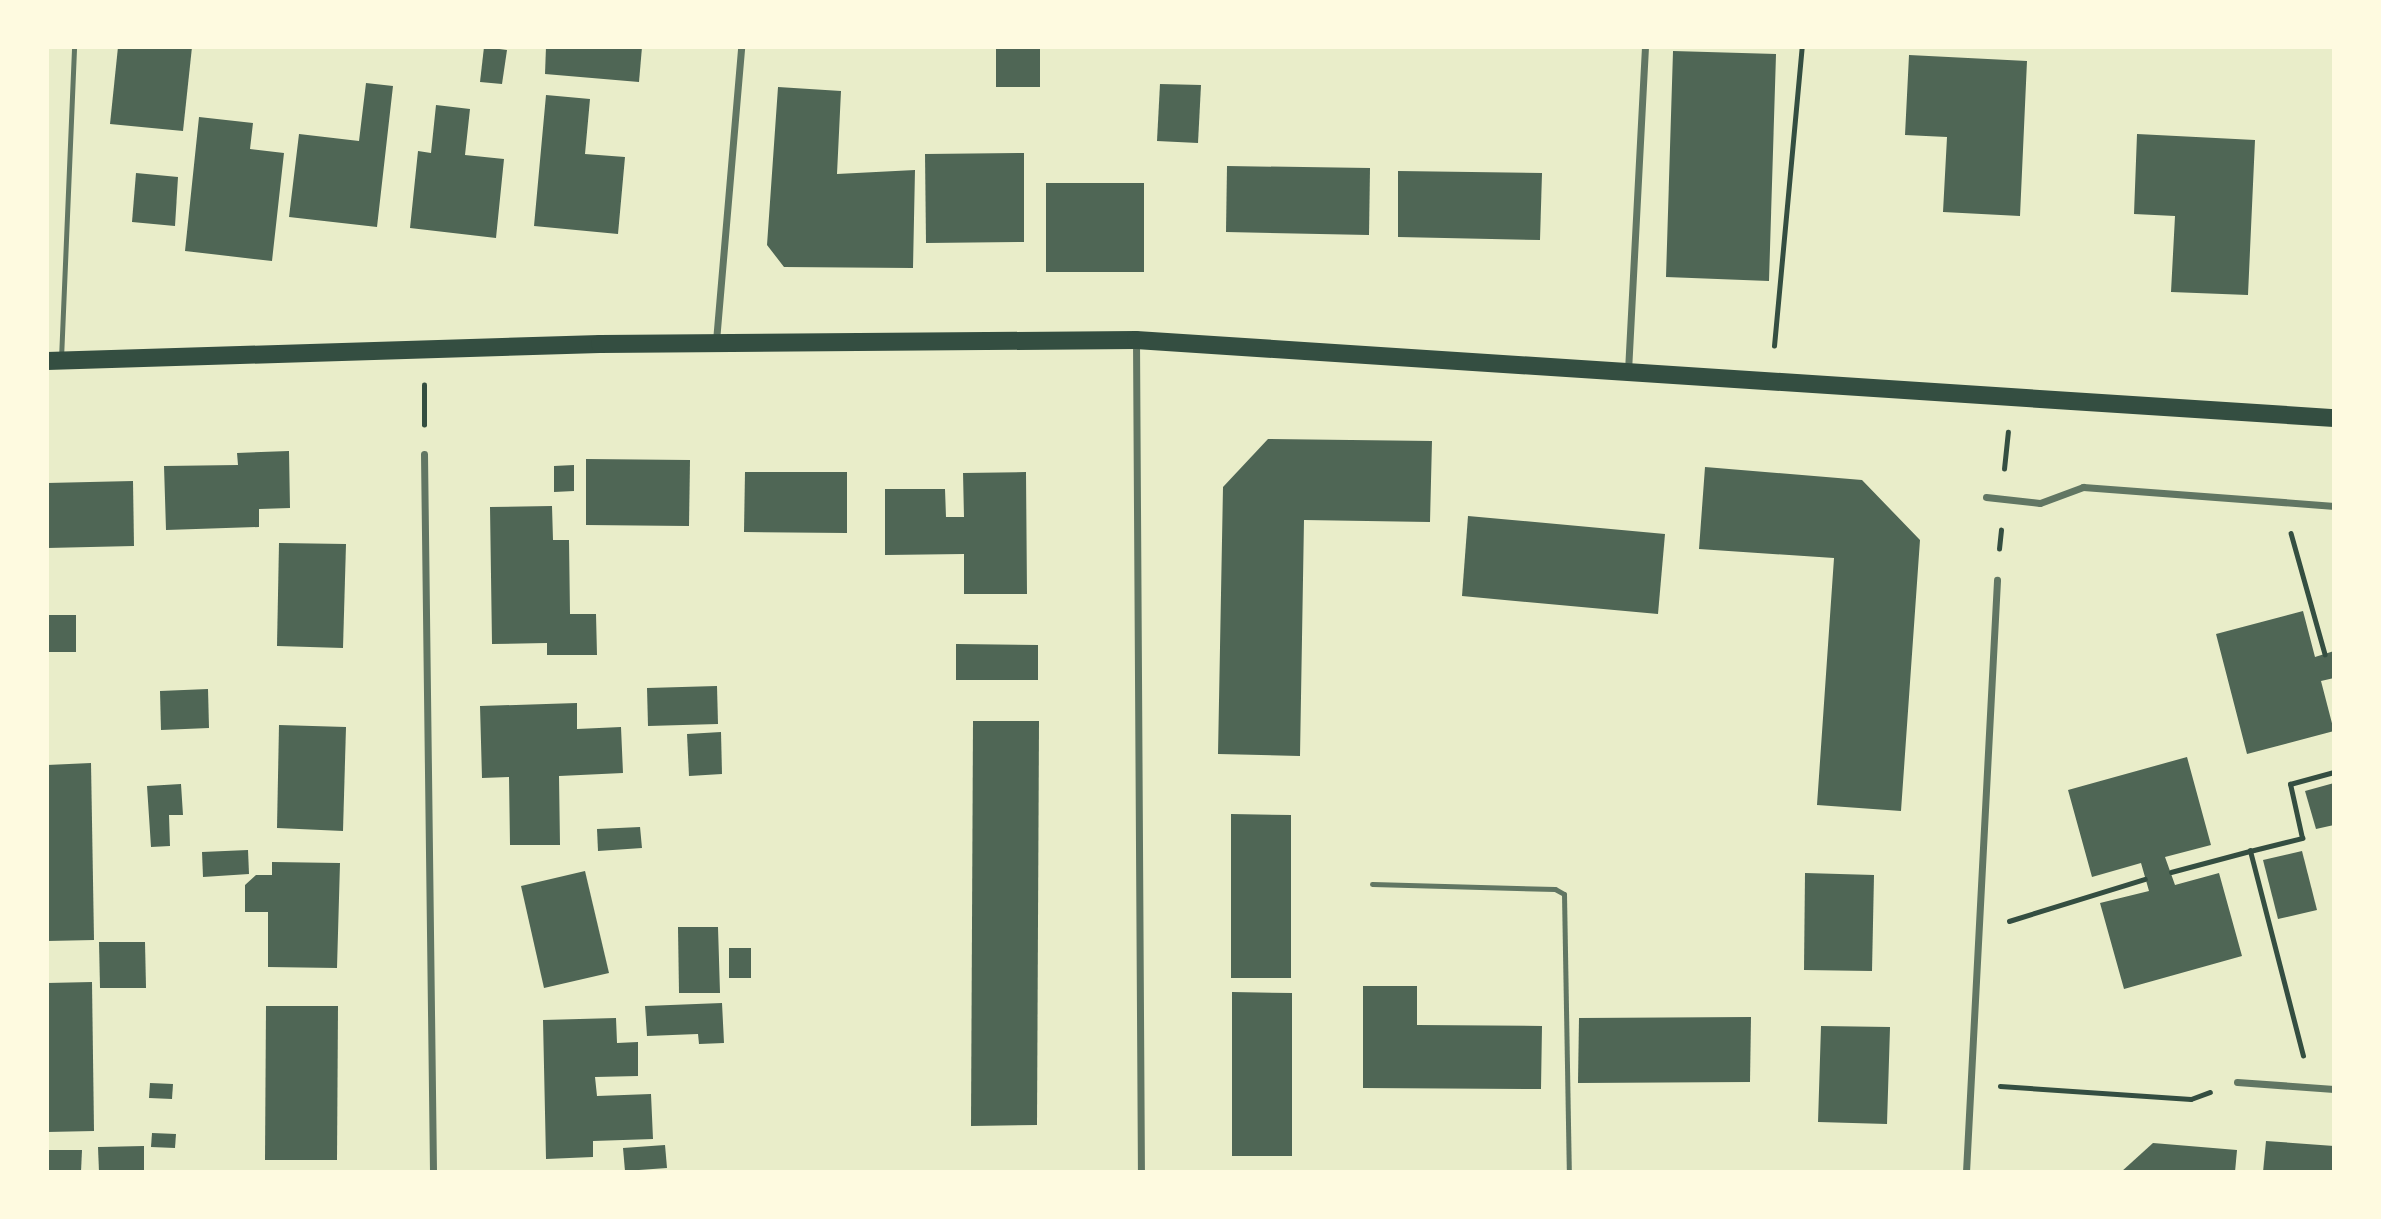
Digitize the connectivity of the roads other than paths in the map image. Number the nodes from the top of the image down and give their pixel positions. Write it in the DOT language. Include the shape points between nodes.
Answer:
graph roads {
  1 [pos="74,47"];
  2 [pos="741,47"];
  3 [pos="1645,47"];
  4 [pos="1136,340"];
  5 [pos="716,345"];
  6 [pos="54,361"];
  7 [pos="1628,371"];
  8 [pos="2334,418"];
  9 [pos="424,454"];
  10 [pos="1986,497"];
  11 [pos="2334,506"];
  12 [pos="1997,580"];
  13 [pos="1372,884"];
  14 [pos="2237,1082"];
  15 [pos="2334,1089"];
  16 [pos="433,1172"];
  17 [pos="1141,1172"];
  18 [pos="1569,1172"];
  19 [pos="1966,1172"];
  1 -- 6 [label="lane"];
  2 -- 5 [label="street"];
  3 -- 7 [label="street"];
  4 -- 5 [label="main road"];
  4 -- 7 [label="main road"];
  4 -- 17 [label="street"];
  5 -- 6 [label="main road"];
  7 -- 8 [label="main road"];
  9 -- 16 [label="street"];
  10 -- 11 [label="street" via="2040,503 2083,487"];
  12 -- 19 [label="street"];
  13 -- 18 [label="lane" via="1555,889 1564,894"];
  14 -- 15 [label="street"];
}
